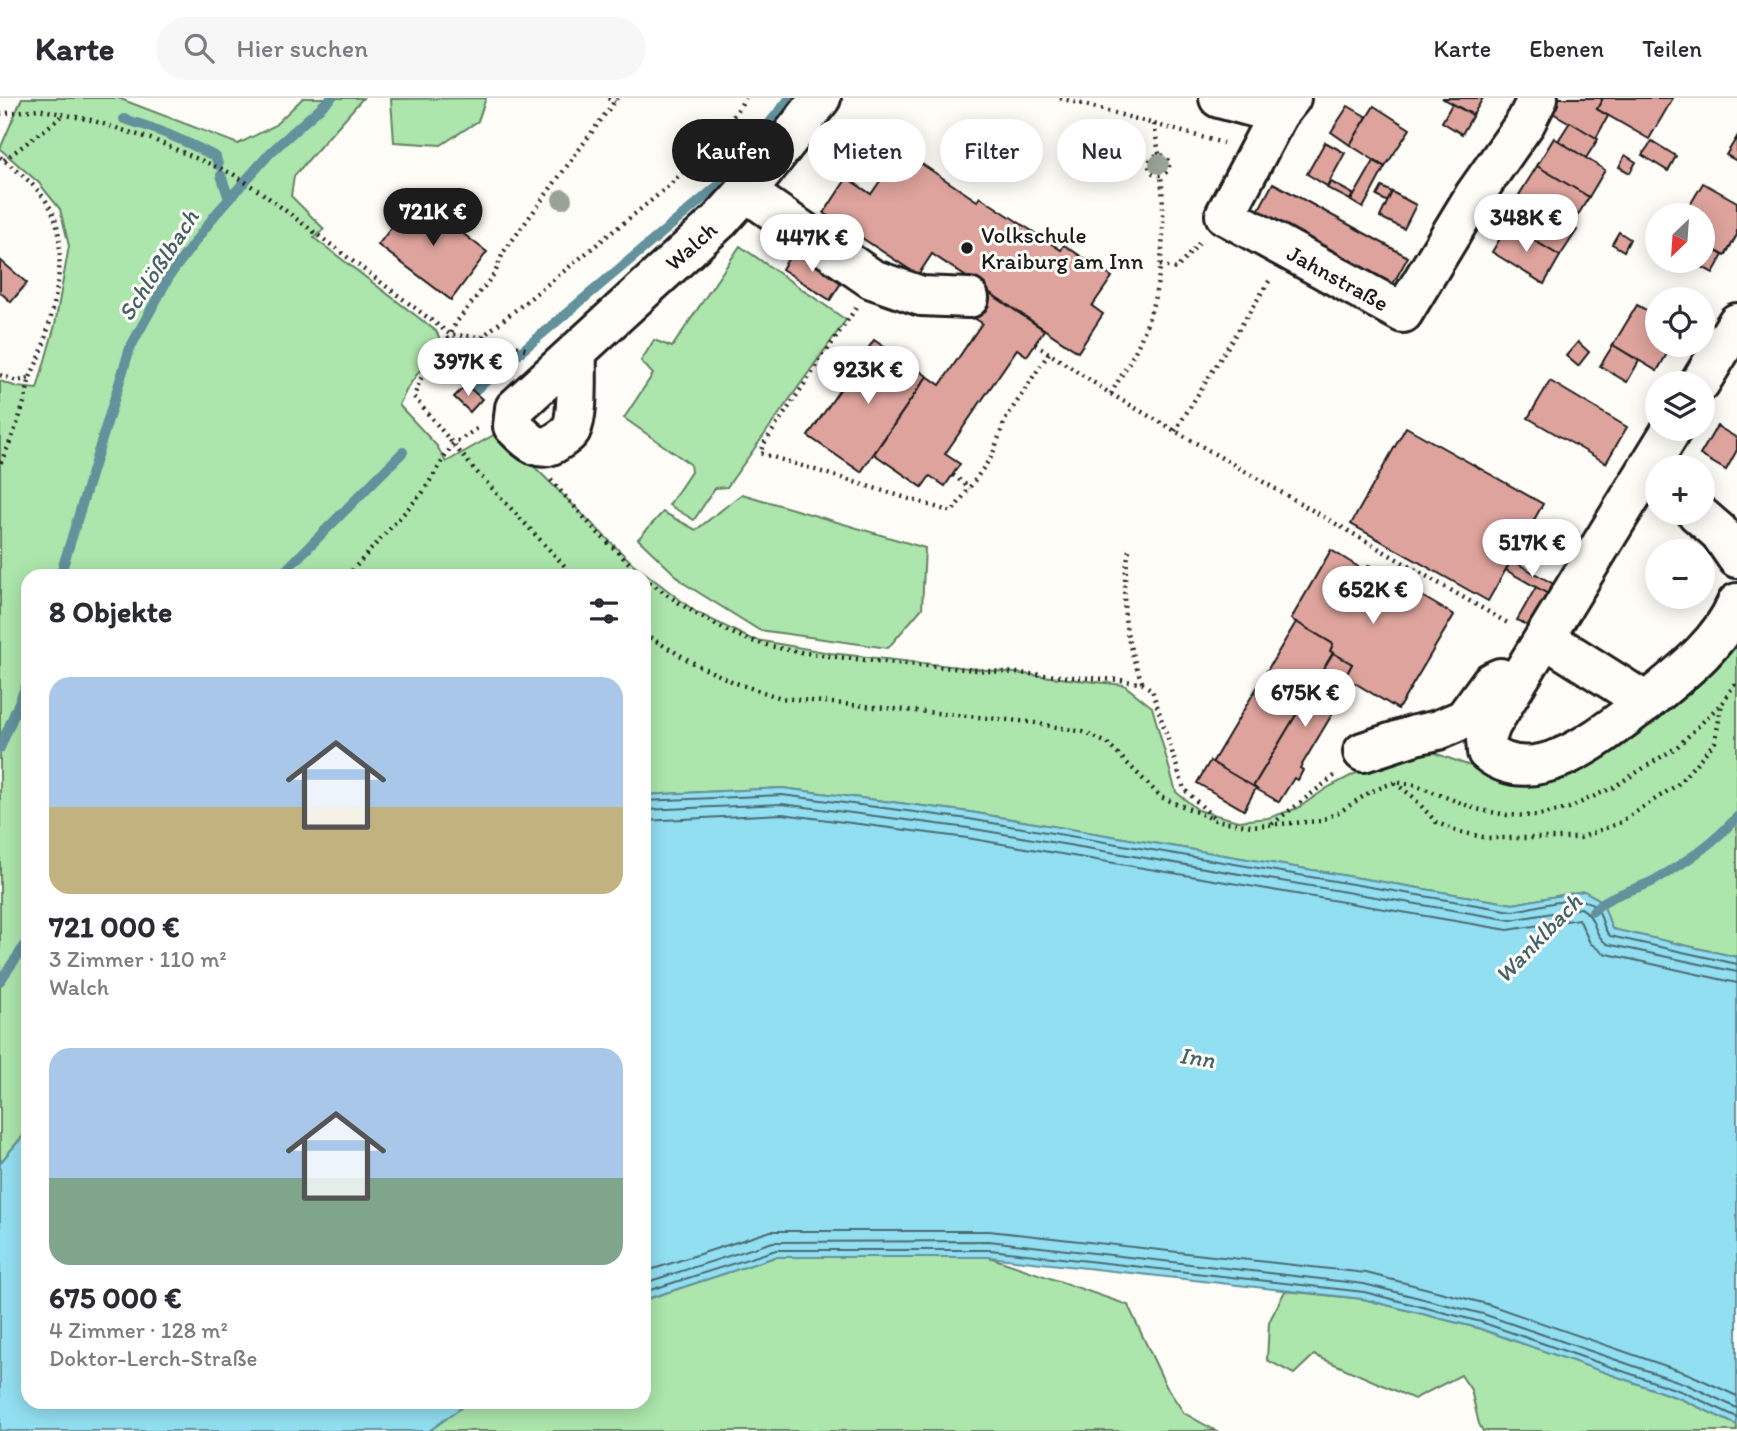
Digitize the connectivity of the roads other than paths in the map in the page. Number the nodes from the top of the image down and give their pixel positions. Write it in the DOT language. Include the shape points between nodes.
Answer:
graph roads {
  1 [pos="821,98"];
  2 [pos="1219,98"];
  3 [pos="1538,98"];
  4 [pos="1285,106"];
  5 [pos="746,192"];
  6 [pos="969,298"];
  7 [pos="1737,323"];
  8 [pos="1707,371"];
  9 [pos="539,448"];
  10 [pos="1645,485"];
  11 [pos="1711,525"];
  12 [pos="1737,558"];
  13 [pos="1737,603"];
  14 [pos="1538,650"];
  15 [pos="1646,702"];
  16 [pos="1363,752"];
  1 -- 5 [label="street, Walch"];
  2 -- 4 [label="street"];
  3 -- 4 [label="street, Jahnstraße" via="1403,313 1225,215"];
  5 -- 6 [label="street" via="872,279 921,296"];
  5 -- 9 [label="street, Walch" via="515,408 513,426"];
  7 -- 8 [label="street"];
  10 -- 14 [label="street"];
  11 -- 12 [label="street"];
  13 -- 15 [label="street" via="1723,631"];
  14 -- 15 [label="street"];
  14 -- 15 [label="street" via="1486,739 1488,752 1499,762 1535,767 1553,760 1603,734"];
  14 -- 16 [label="street" via="1491,682 1464,719"];
}
